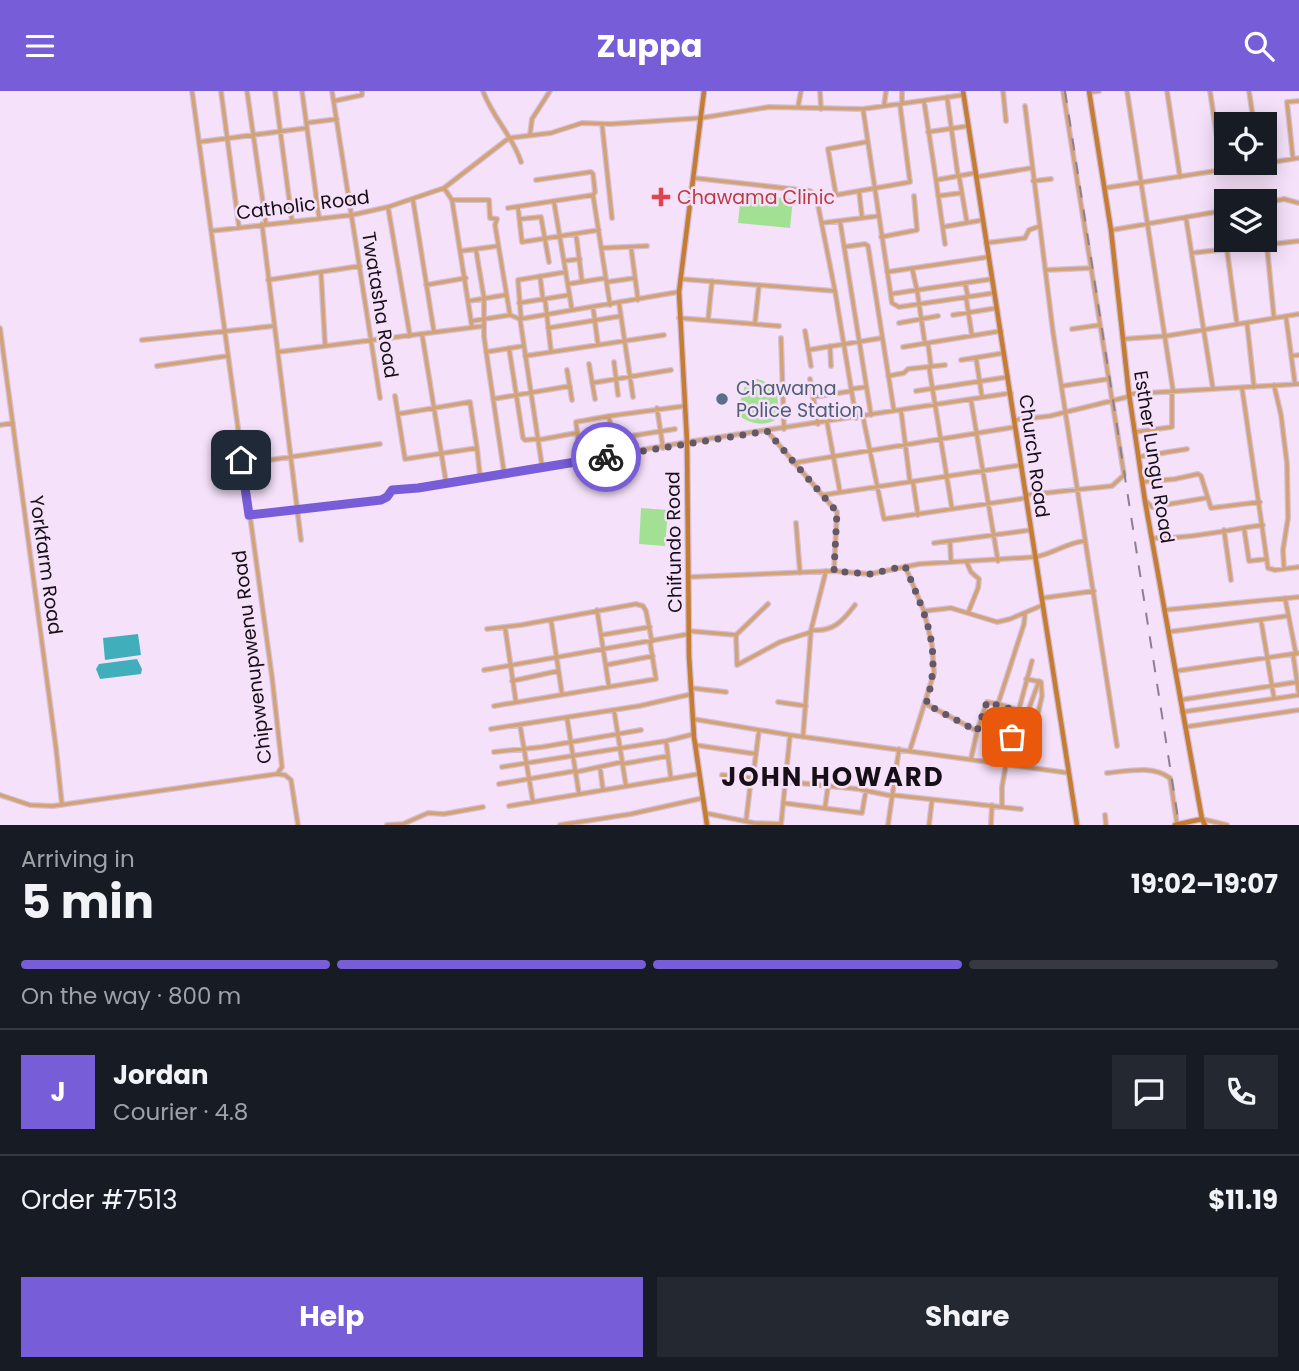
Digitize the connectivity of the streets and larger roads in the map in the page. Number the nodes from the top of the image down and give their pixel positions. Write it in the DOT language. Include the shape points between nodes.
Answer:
graph roads {
  1 [pos="192,91"];
  2 [pos="221,91"];
  3 [pos="247,91"];
  4 [pos="275,91"];
  5 [pos="302,91"];
  6 [pos="332,91"];
  7 [pos="362,91"];
  8 [pos="483,91"];
  9 [pos="550,91"];
  10 [pos="704,91"];
  11 [pos="801,91"];
  12 [pos="820,91"];
  13 [pos="886,91"];
  14 [pos="902,91"];
  15 [pos="1003,91"];
  16 [pos="1063,91"];
  17 [pos="1099,91"];
  18 [pos="1127,91"];
  19 [pos="1167,91"];
  20 [pos="1210,91"];
  21 [pos="1249,91"];
  22 [pos="1089,92"];
  23 [pos="963,93"];
  24 [pos="947,97"];
  25 [pos="334,101"];
  26 [pos="924,101"];
  27 [pos="1299,101"];
  28 [pos="901,105"];
  29 [pos="1025,106"];
  30 [pos="798,107"];
  31 [pos="884,107"];
  32 [pos="821,109"];
  33 [pos="863,109"];
  34 [pos="1252,112"];
  35 [pos="701,118"];
  36 [pos="1214,118"];
  37 [pos="337,119"];
  38 [pos="1006,121"];
  39 [pos="602,124"];
  40 [pos="307,126"];
  41 [pos="968,126"];
  42 [pos="951,128"];
  43 [pos="280,131"];
  44 [pos="928,132"];
  45 [pos="253,135"];
  46 [pos="530,135"];
  47 [pos="227,138"];
  48 [pos="509,138"];
  49 [pos="199,142"];
  50 [pos="866,142"];
  51 [pos="1299,158"];
  52 [pos="1293,159"];
  53 [pos="1277,161"];
  54 [pos="521,162"];
  55 [pos="1031,168"];
  56 [pos="1214,172"];
  57 [pos="975,175"];
  58 [pos="958,176"];
  59 [pos="1180,177"];
  60 [pos="694,178"];
  61 [pos="1051,179"];
  62 [pos="536,180"];
  63 [pos="936,180"];
  64 [pos="1033,181"];
  65 [pos="1140,183"];
  66 [pos="444,188"];
  67 [pos="1105,188"];
  68 [pos="874,189"];
  69 [pos="859,191"];
  70 [pos="962,193"];
  71 [pos="593,195"];
  72 [pos="914,196"];
  73 [pos="939,196"];
  74 [pos="413,200"];
  75 [pos="452,200"];
  76 [pos="1277,200"];
  77 [pos="554,202"];
  78 [pos="1299,203"];
  79 [pos="388,207"];
  80 [pos="518,207"];
  81 [pos="508,208"];
  82 [pos="1214,213"];
  83 [pos="352,215"];
  84 [pos="878,216"];
  85 [pos="320,218"];
  86 [pos="612,218"];
  87 [pos="862,218"];
  88 [pos="1186,218"];
  89 [pos="520,219"];
  90 [pos="983,220"];
  91 [pos="292,221"];
  92 [pos="840,221"];
  93 [pos="822,223"];
  94 [pos="967,223"];
  95 [pos="264,224"];
  96 [pos="1147,224"];
  97 [pos="1040,226"];
  98 [pos="239,227"];
  99 [pos="943,227"];
  100 [pos="599,230"];
  101 [pos="1111,230"];
  102 [pos="211,231"];
  103 [pos="576,234"];
  104 [pos="560,237"];
  105 [pos="881,237"];
  106 [pos="546,239"];
  107 [pos="1299,241"];
  108 [pos="986,243"];
  109 [pos="945,244"];
  110 [pos="1277,244"];
  111 [pos="498,246"];
  112 [pos="647,246"];
  113 [pos="631,247"];
  114 [pos="844,247"];
  115 [pos="602,248"];
  116 [pos="476,250"];
  117 [pos="461,251"];
  118 [pos="1214,251"];
  119 [pos="1227,252"];
  120 [pos="1268,252"];
  121 [pos="1192,253"];
  122 [pos="988,257"];
  123 [pos="580,259"];
  124 [pos="564,261"];
  125 [pos="549,262"];
  126 [pos="360,266"];
  127 [pos="912,268"];
  128 [pos="1091,268"];
  129 [pos="1046,270"];
  130 [pos="566,272"];
  131 [pos="887,272"];
  132 [pos="321,273"];
  133 [pos="540,276"];
  134 [pos="466,278"];
  135 [pos="635,278"];
  136 [pos="681,279"];
  137 [pos="992,279"];
  138 [pos="268,280"];
  139 [pos="606,280"];
  140 [pos="582,281"];
  141 [pos="712,281"];
  142 [pos="965,283"];
  143 [pos="568,284"];
  144 [pos="426,285"];
  145 [pos="759,285"];
  146 [pos="835,291"];
  147 [pos="917,291"];
  148 [pos="679,292"];
  149 [pos="995,293"];
  150 [pos="891,294"];
  151 [pos="506,295"];
  152 [pos="570,295"];
  153 [pos="967,297"];
  154 [pos="484,299"];
  155 [pos="544,299"];
  156 [pos="638,300"];
  157 [pos="469,301"];
  158 [pos="519,303"];
  159 [pos="618,303"];
  160 [pos="610,305"];
  161 [pos="919,305"];
  162 [pos="593,307"];
  163 [pos="997,309"];
  164 [pos="572,310"];
  165 [pos="968,313"];
  166 [pos="547,314"];
  167 [pos="1299,314"];
  168 [pos="510,315"];
  169 [pos="953,315"];
  170 [pos="621,316"];
  171 [pos="938,316"];
  172 [pos="1285,317"];
  173 [pos="680,318"];
  174 [pos="521,319"];
  175 [pos="922,319"];
  176 [pos="1274,319"];
  177 [pos="485,320"];
  178 [pos="595,320"];
  179 [pos="708,320"];
  180 [pos="755,323"];
  181 [pos="899,323"];
  182 [pos="1247,323"];
  183 [pos="472,324"];
  184 [pos="1237,324"];
  185 [pos="1100,325"];
  186 [pos="274,326"];
  187 [pos="779,326"];
  188 [pos="484,327"];
  189 [pos="0,328"];
  190 [pos="548,328"];
  191 [pos="1072,329"];
  192 [pos="1205,330"];
  193 [pos="805,331"];
  194 [pos="1001,331"];
  195 [pos="224,332"];
  196 [pos="434,332"];
  197 [pos="422,334"];
  198 [pos="664,335"];
  199 [pos="410,336"];
  200 [pos="972,336"];
  201 [pos="1166,336"];
  202 [pos="781,338"];
  203 [pos="882,338"];
  204 [pos="1123,339"];
  205 [pos="142,340"];
  206 [pos="370,341"];
  207 [pos="624,341"];
  208 [pos="859,341"];
  209 [pos="926,343"];
  210 [pos="844,344"];
  211 [pos="325,345"];
  212 [pos="598,345"];
  213 [pos="523,346"];
  214 [pos="830,346"];
  215 [pos="903,347"];
  216 [pos="509,348"];
  217 [pos="808,350"];
  218 [pos="551,351"];
  219 [pos="278,352"];
  220 [pos="486,352"];
  221 [pos="1004,353"];
  222 [pos="1299,355"];
  223 [pos="228,356"];
  224 [pos="525,356"];
  225 [pos="1292,356"];
  226 [pos="976,358"];
  227 [pos="961,360"];
  228 [pos="614,362"];
  229 [pos="589,364"];
  230 [pos="945,365"];
  231 [pos="157,366"];
  232 [pos="811,366"];
  233 [pos="831,366"];
  234 [pos="930,367"];
  235 [pos="567,370"];
  236 [pos="671,370"];
  237 [pos="3,371"];
  238 [pos="888,376"];
  239 [pos="630,377"];
  240 [pos="1008,377"];
  241 [pos="616,379"];
  242 [pos="810,379"];
  243 [pos="1108,379"];
  244 [pos="979,381"];
  245 [pos="592,383"];
  246 [pos="1297,384"];
  247 [pos="570,386"];
  248 [pos="1062,386"];
  249 [pos="1273,386"];
  250 [pos="866,387"];
  251 [pos="1254,387"];
  252 [pos="1242,388"];
  253 [pos="932,389"];
  254 [pos="852,390"];
  255 [pos="1173,390"];
  256 [pos="1213,390"];
  257 [pos="916,391"];
  258 [pos="530,392"];
  259 [pos="1011,393"];
  260 [pos="1129,394"];
  261 [pos="516,395"];
  262 [pos="618,395"];
  263 [pos="395,396"];
  264 [pos="633,397"];
  265 [pos="813,397"];
  266 [pos="380,398"];
  267 [pos="982,398"];
  268 [pos="493,399"];
  269 [pos="595,399"];
  270 [pos="572,400"];
  271 [pos="971,400"];
  272 [pos="1112,401"];
  273 [pos="935,405"];
  274 [pos="685,406"];
  275 [pos="434,407"];
  276 [pos="657,408"];
  277 [pos="901,410"];
  278 [pos="894,411"];
  279 [pos="1065,412"];
  280 [pos="398,414"];
  281 [pos="871,415"];
  282 [pos="609,416"];
  283 [pos="863,417"];
  284 [pos="856,418"];
  285 [pos="1014,421"];
  286 [pos="827,422"];
  287 [pos="13,423"];
  288 [pos="818,424"];
  289 [pos="0,425"];
  290 [pos="1015,427"];
  291 [pos="675,429"];
  292 [pos="783,429"];
  293 [pos="767,431"];
  294 [pos="660,432"];
  295 [pos="1135,432"];
  296 [pos="576,433"];
  297 [pos="977,435"];
  298 [pos="537,439"];
  299 [pos="612,439"];
  300 [pos="941,441"];
  301 [pos="687,442"];
  302 [pos="380,445"];
  303 [pos="905,445"];
  304 [pos="477,448"];
  305 [pos="663,448"];
  306 [pos="1187,449"];
  307 [pos="870,451"];
  308 [pos="441,454"];
  309 [pos="615,455"];
  310 [pos="291,456"];
  311 [pos="834,457"];
  312 [pos="1138,457"];
  313 [pos="580,460"];
  314 [pos="793,463"];
  315 [pos="242,464"];
  316 [pos="1021,465"];
  317 [pos="542,466"];
  318 [pos="982,471"];
  319 [pos="504,472"];
  320 [pos="480,476"];
  321 [pos="947,476"];
  322 [pos="446,482"];
  323 [pos="911,482"];
  324 [pos="1142,482"];
  325 [pos="876,487"];
  326 [pos="1078,489"];
  327 [pos="840,492"];
  328 [pos="823,495"];
  329 [pos="1026,496"];
  330 [pos="1206,498"];
  331 [pos="1145,501"];
  332 [pos="1260,502"];
  333 [pos="988,504"];
  334 [pos="952,509"];
  335 [pos="297,510"];
  336 [pos="249,515"];
  337 [pos="918,515"];
  338 [pos="796,523"];
  339 [pos="1263,525"];
  340 [pos="1244,528"];
  341 [pos="1031,530"];
  342 [pos="1224,530"];
  343 [pos="993,535"];
  344 [pos="1152,538"];
  345 [pos="301,540"];
  346 [pos="950,541"];
  347 [pos="1085,541"];
  348 [pos="934,543"];
  349 [pos="1035,557"];
  350 [pos="1267,559"];
  351 [pos="998,561"];
  352 [pos="951,562"];
  353 [pos="967,562"];
  354 [pos="905,566"];
  355 [pos="1299,566"];
  356 [pos="1284,568"];
  357 [pos="827,571"];
  358 [pos="834,571"];
  359 [pos="800,573"];
  360 [pos="689,577"];
  361 [pos="1231,580"];
  362 [pos="1094,591"];
  363 [pos="1299,597"];
  364 [pos="1043,598"];
  365 [pos="1285,598"];
  366 [pos="768,604"];
  367 [pos="855,605"];
  368 [pos="1044,605"];
  369 [pos="597,610"];
  370 [pos="1164,610"];
  371 [pos="924,611"];
  372 [pos="968,613"];
  373 [pos="1025,613"];
  374 [pos="1287,616"];
  375 [pos="551,620"];
  376 [pos="1261,620"];
  377 [pos="505,627"];
  378 [pos="650,627"];
  379 [pos="486,629"];
  380 [pos="811,631"];
  381 [pos="1168,632"];
  382 [pos="689,633"];
  383 [pos="601,635"];
  384 [pos="736,635"];
  385 [pos="651,642"];
  386 [pos="603,649"];
  387 [pos="1296,654"];
  388 [pos="556,656"];
  389 [pos="653,656"];
  390 [pos="1267,658"];
  391 [pos="1032,661"];
  392 [pos="510,665"];
  393 [pos="606,665"];
  394 [pos="484,670"];
  395 [pos="558,671"];
  396 [pos="1176,671"];
  397 [pos="1026,679"];
  398 [pos="512,681"];
  399 [pos="1039,681"];
  400 [pos="1297,682"];
  401 [pos="1272,686"];
  402 [pos="609,687"];
  403 [pos="691,691"];
  404 [pos="726,692"];
  405 [pos="562,694"];
  406 [pos="1274,698"];
  407 [pos="1180,700"];
  408 [pos="516,702"];
  409 [pos="778,702"];
  410 [pos="926,704"];
  411 [pos="998,704"];
  412 [pos="494,706"];
  413 [pos="806,706"];
  414 [pos="614,710"];
  415 [pos="1299,710"];
  416 [pos="1017,711"];
  417 [pos="1182,712"];
  418 [pos="1027,714"];
  419 [pos="1037,716"];
  420 [pos="567,718"];
  421 [pos="693,719"];
  422 [pos="520,725"];
  423 [pos="1185,727"];
  424 [pos="491,729"];
  425 [pos="641,730"];
  426 [pos="759,730"];
  427 [pos="977,731"];
  428 [pos="617,734"];
  429 [pos="694,734"];
  430 [pos="790,735"];
  431 [pos="1022,735"];
  432 [pos="803,737"];
  433 [pos="666,741"];
  434 [pos="570,742"];
  435 [pos="695,745"];
  436 [pos="1009,746"];
  437 [pos="1117,746"];
  438 [pos="619,748"];
  439 [pos="523,749"];
  440 [pos="899,749"];
  441 [pos="910,750"];
  442 [pos="494,752"];
  443 [pos="756,754"];
  444 [pos="668,755"];
  445 [pos="573,756"];
  446 [pos="971,759"];
  447 [pos="622,763"];
  448 [pos="526,764"];
  449 [pos="1006,764"];
  450 [pos="502,767"];
  451 [pos="600,767"];
  452 [pos="1026,767"];
  453 [pos="575,771"];
  454 [pos="1070,773"];
  455 [pos="1107,773"];
  456 [pos="277,774"];
  457 [pos="699,774"];
  458 [pos="722,775"];
  459 [pos="752,778"];
  460 [pos="529,779"];
  461 [pos="671,779"];
  462 [pos="785,782"];
  463 [pos="499,783"];
  464 [pos="626,786"];
  465 [pos="828,786"];
  466 [pos="603,790"];
  467 [pos="866,790"];
  468 [pos="579,794"];
  469 [pos="0,795"];
  470 [pos="892,796"];
  471 [pos="703,798"];
  472 [pos="932,800"];
  473 [pos="533,802"];
  474 [pos="783,803"];
  475 [pos="62,805"];
  476 [pos="992,805"];
  477 [pos="509,806"];
  478 [pos="1002,806"];
  479 [pos="483,807"];
  480 [pos="825,808"];
  481 [pos="1021,809"];
  482 [pos="705,813"];
  483 [pos="1105,815"];
  484 [pos="1202,819"];
  485 [pos="746,821"];
  486 [pos="781,824"];
  487 [pos="298,825"];
  488 [pos="387,825"];
  489 [pos="560,825"];
  490 [pos="707,825"];
  491 [pos="888,825"];
  492 [pos="929,825"];
  493 [pos="991,825"];
  494 [pos="1077,825"];
  495 [pos="1106,825"];
  496 [pos="1176,825"];
  497 [pos="1205,825"];
  498 [pos="1227,825"];
  1 -- 49 [label="street, Chipwenupwenu Road"];
  2 -- 47 [label="street"];
  3 -- 45 [label="street"];
  4 -- 43 [label="street"];
  5 -- 40 [label="street"];
  6 -- 25 [label="street, Twatasha Road"];
  7 -- 25 [label="street" via="362,95"];
  8 -- 48 [label="street"];
  9 -- 46 [label="street" via="532,119"];
  10 -- 35 [label="street, Chifundo Road"];
  11 -- 30 [label="street"];
  12 -- 32 [label="street"];
  13 -- 31 [label="street"];
  14 -- 28 [label="street"];
  15 -- 38 [label="street"];
  16 -- 128 [label="street"];
  17 -- 22 [label="street"];
  18 -- 65 [label="street"];
  19 -- 59 [label="street"];
  20 -- 36 [label="street"];
  21 -- 34 [label="street"];
  22 -- 67 [label="street, Esther Lungu Road"];
  23 -- 24 [label="street, Catholic Road"];
  23 -- 41 [label="street, Church Road"];
  24 -- 26 [label="street, Catholic Road"];
  24 -- 42 [label="street"];
  25 -- 37 [label="street, Twatasha Road"];
  26 -- 28 [label="street, Catholic Road"];
  26 -- 44 [label="street"];
  27 -- 52 [label="street" via="1287,102"];
  28 -- 31 [label="street, Catholic Road"];
  28 -- 68 [label="street" via="911,180"];
  29 -- 55 [label="street"];
  30 -- 32 [label="street, Catholic Road"];
  30 -- 35 [label="street, Catholic Road"];
  31 -- 33 [label="street, Catholic Road"];
  32 -- 33 [label="street, Catholic Road"];
  33 -- 50 [label="street"];
  35 -- 39 [label="street, Catholic Road"];
  35 -- 60 [label="street, Chifundo Road"];
  37 -- 40 [label="street"];
  37 -- 83 [label="street, Twatasha Road"];
  39 -- 46 [label="street, Catholic Road" via="582,123"];
  39 -- 86 [label="street"];
  40 -- 43 [label="street"];
  40 -- 85 [label="street"];
  41 -- 42 [label="street"];
  41 -- 57 [label="street, Church Road"];
  42 -- 44 [label="street"];
  42 -- 58 [label="street"];
  43 -- 45 [label="street"];
  43 -- 91 [label="street"];
  44 -- 63 [label="street"];
  45 -- 47 [label="street"];
  45 -- 95 [label="street"];
  46 -- 48 [label="street, Catholic Road"];
  47 -- 49 [label="street"];
  47 -- 98 [label="street"];
  48 -- 54 [label="street"];
  48 -- 66 [label="street, Catholic Road"];
  49 -- 102 [label="street, Chipwenupwenu Road"];
  50 -- 68 [label="street"];
  50 -- 69 [label="street" via="828,149 836,195"];
  51 -- 52 [label="street"];
  52 -- 53 [label="street"];
  55 -- 57 [label="street"];
  55 -- 64 [label="street"];
  56 -- 59 [label="street"];
  57 -- 58 [label="street"];
  57 -- 90 [label="street, Church Road"];
  58 -- 63 [label="street"];
  58 -- 70 [label="street"];
  59 -- 65 [label="street"];
  60 -- 93 [label="street" via="810,191 817,198"];
  60 -- 136 [label="street, Chifundo Road"];
  61 -- 64 [label="street"];
  62 -- 71 [label="street" via="592,172"];
  63 -- 73 [label="street"];
  64 -- 97 [label="street"];
  65 -- 67 [label="street"];
  65 -- 96 [label="street"];
  66 -- 74 [label="street, Catholic Road"];
  66 -- 75 [label="street"];
  67 -- 101 [label="street, Esther Lungu Road"];
  68 -- 69 [label="street"];
  68 -- 84 [label="street"];
  69 -- 87 [label="street"];
  70 -- 73 [label="street"];
  70 -- 94 [label="street"];
  71 -- 77 [label="street"];
  71 -- 100 [label="street"];
  72 -- 105 [label="street" via="917,230"];
  73 -- 99 [label="street"];
  74 -- 79 [label="street, Catholic Road"];
  74 -- 144 [label="street"];
  75 -- 111 [label="street" via="489,200 491,218 497,219"];
  75 -- 117 [label="street"];
  76 -- 78 [label="street"];
  77 -- 80 [label="street"];
  77 -- 104 [label="street"];
  79 -- 83 [label="street, Catholic Road"];
  79 -- 199 [label="street"];
  80 -- 81 [label="street"];
  80 -- 89 [label="street"];
  82 -- 88 [label="street"];
  83 -- 85 [label="street, Catholic Road"];
  83 -- 126 [label="street, Twatasha Road"];
  84 -- 87 [label="street"];
  84 -- 105 [label="street"];
  85 -- 91 [label="street, Catholic Road"];
  87 -- 92 [label="street"];
  88 -- 96 [label="street"];
  88 -- 121 [label="street"];
  89 -- 106 [label="street" via="541,217"];
  89 -- 106 [label="street" via="522,242"];
  90 -- 94 [label="street"];
  90 -- 108 [label="street, Church Road"];
  91 -- 95 [label="street, Catholic Road"];
  92 -- 93 [label="street"];
  92 -- 114 [label="street"];
  93 -- 146 [label="street"];
  94 -- 99 [label="street"];
  95 -- 98 [label="street, Catholic Road"];
  95 -- 138 [label="street"];
  96 -- 101 [label="street"];
  96 -- 201 [label="street"];
  97 -- 108 [label="street" via="1029,229 1025,237"];
  97 -- 129 [label="street"];
  98 -- 102 [label="street, Catholic Road"];
  99 -- 109 [label="street"];
  100 -- 103 [label="street"];
  100 -- 115 [label="street"];
  101 -- 204 [label="street, Esther Lungu Road"];
  102 -- 195 [label="street, Chipwenupwenu Road"];
  103 -- 104 [label="street"];
  103 -- 123 [label="street"];
  104 -- 106 [label="street"];
  104 -- 124 [label="street"];
  105 -- 131 [label="street"];
  106 -- 125 [label="street"];
  107 -- 110 [label="street"];
  108 -- 122 [label="street, Church Road"];
  111 -- 116 [label="street"];
  111 -- 151 [label="street"];
  112 -- 113 [label="street"];
  113 -- 115 [label="street"];
  113 -- 135 [label="street"];
  114 -- 203 [label="street" via="867,246"];
  114 -- 208 [label="street"];
  115 -- 139 [label="street"];
  116 -- 117 [label="street"];
  116 -- 154 [label="street"];
  117 -- 134 [label="street"];
  118 -- 121 [label="street"];
  119 -- 184 [label="street"];
  120 -- 176 [label="street"];
  121 -- 192 [label="street"];
  122 -- 127 [label="street"];
  122 -- 137 [label="street, Church Road"];
  123 -- 124 [label="street"];
  123 -- 140 [label="street"];
  124 -- 130 [label="street"];
  126 -- 132 [label="street"];
  126 -- 206 [label="street, Twatasha Road"];
  127 -- 131 [label="street"];
  127 -- 147 [label="street"];
  128 -- 129 [label="street"];
  128 -- 185 [label="street"];
  129 -- 248 [label="street"];
  130 -- 133 [label="street"];
  130 -- 143 [label="street"];
  131 -- 150 [label="street"];
  132 -- 138 [label="street"];
  132 -- 211 [label="street"];
  133 -- 155 [label="street"];
  133 -- 158 [label="street" via="517,280"];
  134 -- 144 [label="street"];
  134 -- 157 [label="street"];
  135 -- 139 [label="street"];
  135 -- 156 [label="street"];
  136 -- 141 [label="street"];
  136 -- 148 [label="street, Chifundo Road"];
  137 -- 142 [label="street"];
  137 -- 149 [label="street, Church Road"];
  138 -- 186 [label="street"];
  139 -- 140 [label="street"];
  139 -- 160 [label="street"];
  140 -- 143 [label="street"];
  141 -- 145 [label="street"];
  141 -- 179 [label="street"];
  142 -- 147 [label="street"];
  142 -- 153 [label="street"];
  143 -- 152 [label="street"];
  144 -- 196 [label="street"];
  145 -- 146 [label="street"];
  145 -- 180 [label="street"];
  146 -- 210 [label="street"];
  147 -- 150 [label="street"];
  147 -- 161 [label="street"];
  148 -- 156 [label="street"];
  148 -- 173 [label="street, Chifundo Road"];
  149 -- 153 [label="street"];
  149 -- 163 [label="street, Church Road"];
  150 -- 161 [label="street" via="895,306"];
  151 -- 154 [label="street"];
  151 -- 168 [label="street"];
  152 -- 155 [label="street"];
  152 -- 164 [label="street"];
  153 -- 161 [label="street"];
  153 -- 165 [label="street"];
  154 -- 157 [label="street"];
  154 -- 177 [label="street"];
  155 -- 158 [label="street"];
  155 -- 166 [label="street"];
  156 -- 159 [label="street"];
  157 -- 183 [label="street"];
  158 -- 174 [label="street"];
  159 -- 160 [label="street"];
  159 -- 170 [label="street"];
  160 -- 162 [label="street"];
  161 -- 175 [label="street"];
  162 -- 164 [label="street"];
  162 -- 178 [label="street"];
  163 -- 165 [label="street"];
  163 -- 194 [label="street, Church Road"];
  164 -- 166 [label="street"];
  165 -- 169 [label="street"];
  165 -- 200 [label="street"];
  166 -- 174 [label="street"];
  166 -- 190 [label="street"];
  167 -- 172 [label="street"];
  168 -- 174 [label="street"];
  168 -- 177 [label="street"];
  170 -- 178 [label="street"];
  170 -- 207 [label="street"];
  171 -- 175 [label="street"];
  172 -- 176 [label="street"];
  172 -- 225 [label="street"];
  173 -- 179 [label="street"];
  173 -- 274 [label="street, Chifundo Road"];
  174 -- 213 [label="street"];
  175 -- 181 [label="street"];
  175 -- 209 [label="street"];
  176 -- 182 [label="street"];
  177 -- 183 [label="street"];
  177 -- 188 [label="street"];
  178 -- 190 [label="street"];
  178 -- 212 [label="street"];
  179 -- 180 [label="street"];
  180 -- 187 [label="street"];
  182 -- 184 [label="street"];
  182 -- 251 [label="street"];
  183 -- 188 [label="street"];
  183 -- 196 [label="street"];
  184 -- 192 [label="street"];
  185 -- 191 [label="street"];
  185 -- 243 [label="street"];
  186 -- 195 [label="street"];
  186 -- 219 [label="street"];
  188 -- 220 [label="street"];
  189 -- 237 [label="street, Yorkfarm Road"];
  190 -- 218 [label="street"];
  192 -- 201 [label="street"];
  192 -- 256 [label="street"];
  193 -- 217 [label="street"];
  194 -- 200 [label="street"];
  194 -- 221 [label="street, Church Road"];
  195 -- 205 [label="street"];
  195 -- 223 [label="street, Chipwenupwenu Road"];
  196 -- 197 [label="street"];
  197 -- 199 [label="street"];
  197 -- 275 [label="street"];
  198 -- 207 [label="street"];
  199 -- 206 [label="street"];
  200 -- 209 [label="street"];
  201 -- 204 [label="street"];
  201 -- 255 [label="street"];
  202 -- 292 [label="street"];
  203 -- 208 [label="street"];
  203 -- 238 [label="street"];
  204 -- 260 [label="street, Esther Lungu Road"];
  206 -- 211 [label="street"];
  206 -- 266 [label="street, Twatasha Road"];
  207 -- 212 [label="street"];
  207 -- 239 [label="street"];
  208 -- 210 [label="street"];
  208 -- 250 [label="street"];
  209 -- 215 [label="street"];
  209 -- 234 [label="street"];
  210 -- 214 [label="street"];
  210 -- 254 [label="street"];
  211 -- 219 [label="street"];
  212 -- 218 [label="street"];
  213 -- 216 [label="street"];
  213 -- 224 [label="street"];
  214 -- 217 [label="street"];
  214 -- 233 [label="street"];
  216 -- 220 [label="street"];
  216 -- 261 [label="street"];
  217 -- 232 [label="street"];
  218 -- 224 [label="street"];
  219 -- 310 [label="street"];
  220 -- 268 [label="street"];
  221 -- 226 [label="street"];
  221 -- 240 [label="street, Church Road"];
  222 -- 225 [label="street"];
  223 -- 231 [label="street"];
  223 -- 315 [label="street, Chipwenupwenu Road"];
  224 -- 258 [label="street"];
  225 -- 246 [label="street"];
  226 -- 227 [label="street"];
  226 -- 244 [label="street"];
  228 -- 241 [label="street"];
  229 -- 245 [label="street"];
  230 -- 234 [label="street"];
  234 -- 238 [label="street"];
  234 -- 253 [label="street"];
  235 -- 247 [label="street"];
  236 -- 239 [label="street"];
  237 -- 287 [label="street, Yorkfarm Road"];
  238 -- 278 [label="street"];
  239 -- 241 [label="street"];
  239 -- 264 [label="street"];
  240 -- 244 [label="street"];
  240 -- 259 [label="street, Church Road"];
  241 -- 245 [label="street"];
  241 -- 262 [label="street"];
  242 -- 265 [label="street"];
  243 -- 248 [label="street"];
  243 -- 272 [label="street"];
  244 -- 253 [label="street"];
  244 -- 267 [label="street"];
  245 -- 269 [label="street"];
  246 -- 249 [label="street"];
  247 -- 258 [label="street"];
  247 -- 270 [label="street"];
  248 -- 279 [label="street"];
  249 -- 251 [label="street"];
  249 -- 356 [label="street" via="1287,464"];
  250 -- 254 [label="street"];
  250 -- 281 [label="street"];
  251 -- 252 [label="street"];
  252 -- 256 [label="street"];
  252 -- 332 [label="street"];
  253 -- 257 [label="street"];
  253 -- 273 [label="street"];
  254 -- 265 [label="street"];
  254 -- 284 [label="street"];
  255 -- 256 [label="street"];
  255 -- 260 [label="street"];
  255 -- 295 [label="street" via="1172,427"];
  258 -- 261 [label="street"];
  258 -- 298 [label="street"];
  259 -- 267 [label="street"];
  259 -- 285 [label="street, Church Road"];
  260 -- 272 [label="street"];
  260 -- 295 [label="street, Esther Lungu Road"];
  261 -- 268 [label="street"];
  261 -- 298 [label="street" via="523,438"];
  263 -- 280 [label="street"];
  265 -- 288 [label="street"];
  267 -- 271 [label="street"];
  268 -- 319 [label="street"];
  271 -- 273 [label="street"];
  271 -- 297 [label="street"];
  272 -- 279 [label="street"];
  272 -- 326 [label="street" via="1124,475 1112,486"];
  273 -- 277 [label="street"];
  273 -- 300 [label="street"];
  274 -- 276 [label="street"];
  274 -- 301 [label="street, Chifundo Road"];
  275 -- 280 [label="street"];
  275 -- 304 [label="street" via="470,402"];
  275 -- 308 [label="street"];
  276 -- 282 [label="street"];
  276 -- 294 [label="street"];
  277 -- 278 [label="street"];
  277 -- 303 [label="street"];
  278 -- 281 [label="street"];
  279 -- 285 [label="street"];
  279 -- 326 [label="street"];
  280 -- 308 [label="street" via="405,459"];
  281 -- 283 [label="street"];
  282 -- 296 [label="street" via="577,421"];
  282 -- 299 [label="street"];
  283 -- 284 [label="street"];
  283 -- 307 [label="street"];
  284 -- 286 [label="street"];
  285 -- 290 [label="street, Church Road"];
  286 -- 288 [label="street"];
  286 -- 311 [label="street"];
  287 -- 289 [label="street"];
  287 -- 475 [label="street, Yorkfarm Road"];
  288 -- 292 [label="street"];
  290 -- 297 [label="street"];
  290 -- 316 [label="street, Church Road"];
  291 -- 294 [label="street"];
  292 -- 293 [label="street"];
  293 -- 301 [label="street"];
  293 -- 314 [label="street"];
  294 -- 299 [label="street"];
  294 -- 305 [label="street"];
  295 -- 312 [label="street, Esther Lungu Road"];
  296 -- 298 [label="street"];
  296 -- 313 [label="street"];
  297 -- 300 [label="street"];
  297 -- 318 [label="street"];
  298 -- 317 [label="street"];
  299 -- 309 [label="street"];
  300 -- 303 [label="street"];
  300 -- 321 [label="street"];
  301 -- 305 [label="street"];
  301 -- 360 [label="street, Chifundo Road"];
  302 -- 310 [label="street"];
  303 -- 307 [label="street"];
  303 -- 323 [label="street"];
  304 -- 308 [label="street"];
  304 -- 320 [label="street"];
  305 -- 309 [label="street"];
  306 -- 312 [label="street"];
  307 -- 311 [label="street"];
  307 -- 325 [label="street"];
  308 -- 322 [label="street"];
  309 -- 313 [label="street"];
  310 -- 315 [label="street"];
  310 -- 335 [label="street"];
  311 -- 314 [label="street"];
  311 -- 327 [label="street"];
  312 -- 324 [label="street, Esther Lungu Road"];
  313 -- 317 [label="street"];
  314 -- 328 [label="street"];
  315 -- 336 [label="street, Chipwenupwenu Road"];
  316 -- 318 [label="street"];
  316 -- 329 [label="street, Church Road"];
  317 -- 319 [label="street"];
  318 -- 321 [label="street"];
  318 -- 333 [label="street"];
  319 -- 320 [label="street"];
  320 -- 322 [label="street"];
  321 -- 323 [label="street"];
  321 -- 334 [label="street"];
  322 -- 335 [label="street" via="392,490 381,500"];
  323 -- 325 [label="street"];
  323 -- 337 [label="street"];
  324 -- 330 [label="street" via="1198,474"];
  324 -- 331 [label="street, Esther Lungu Road"];
  325 -- 327 [label="street"];
  325 -- 337 [label="street" via="884,519"];
  326 -- 329 [label="street"];
  326 -- 347 [label="street"];
  327 -- 328 [label="street"];
  328 -- 358 [label="street" via="837,512"];
  329 -- 333 [label="street"];
  329 -- 341 [label="street, Church Road"];
  330 -- 331 [label="street" via="1153,507"];
  330 -- 332 [label="street" via="1211,508"];
  331 -- 344 [label="street, Esther Lungu Road"];
  332 -- 339 [label="street"];
  333 -- 334 [label="street"];
  333 -- 343 [label="street"];
  334 -- 337 [label="street"];
  335 -- 336 [label="street"];
  335 -- 345 [label="street"];
  336 -- 456 [label="street, Chipwenupwenu Road" via="282,759"];
  338 -- 359 [label="street"];
  339 -- 340 [label="street"];
  339 -- 350 [label="street"];
  340 -- 342 [label="street"];
  340 -- 350 [label="street" via="1249,561"];
  341 -- 343 [label="street"];
  341 -- 349 [label="street, Church Road"];
  342 -- 344 [label="street" via="1201,537"];
  342 -- 361 [label="street"];
  343 -- 346 [label="street"];
  343 -- 351 [label="street"];
  344 -- 370 [label="street, Esther Lungu Road"];
  346 -- 348 [label="street"];
  346 -- 352 [label="street"];
  347 -- 349 [label="street"];
  347 -- 362 [label="street"];
  349 -- 351 [label="street"];
  349 -- 364 [label="street, Church Road"];
  350 -- 356 [label="street" via="1269,570"];
  351 -- 353 [label="street"];
  352 -- 353 [label="street"];
  352 -- 354 [label="street"];
  353 -- 372 [label="street" via="979,579"];
  354 -- 358 [label="street" via="870,574"];
  354 -- 371 [label="street"];
  355 -- 356 [label="street"];
  357 -- 358 [label="street"];
  357 -- 359 [label="street"];
  357 -- 380 [label="street"];
  359 -- 360 [label="street"];
  360 -- 382 [label="street, Chifundo Road"];
  362 -- 364 [label="street"];
  362 -- 437 [label="street"];
  363 -- 365 [label="street"];
  364 -- 368 [label="street, Church Road"];
  365 -- 370 [label="street"];
  365 -- 374 [label="street"];
  366 -- 384 [label="street"];
  367 -- 380 [label="street" via="836,626"];
  368 -- 373 [label="street"];
  368 -- 454 [label="street, Church Road"];
  369 -- 375 [label="street"];
  369 -- 378 [label="street" via="640,604"];
  369 -- 383 [label="street"];
  370 -- 381 [label="street, Esther Lungu Road"];
  371 -- 372 [label="street" via="951,608"];
  371 -- 410 [label="street" via="934,666"];
  372 -- 373 [label="street" via="997,622"];
  373 -- 411 [label="street"];
  374 -- 376 [label="street"];
  374 -- 387 [label="street"];
  375 -- 377 [label="street"];
  375 -- 388 [label="street"];
  376 -- 381 [label="street"];
  376 -- 390 [label="street"];
  377 -- 379 [label="street"];
  377 -- 392 [label="street"];
  378 -- 383 [label="street"];
  378 -- 385 [label="street"];
  380 -- 384 [label="street" via="737,665"];
  380 -- 413 [label="street"];
  381 -- 396 [label="street, Esther Lungu Road"];
  382 -- 384 [label="street"];
  382 -- 385 [label="street"];
  382 -- 403 [label="street, Chifundo Road"];
  383 -- 386 [label="street"];
  385 -- 386 [label="street"];
  385 -- 389 [label="street"];
  386 -- 388 [label="street"];
  386 -- 393 [label="street"];
  387 -- 390 [label="street"];
  387 -- 400 [label="street"];
  388 -- 392 [label="street"];
  388 -- 395 [label="street"];
  389 -- 393 [label="street"];
  389 -- 402 [label="street" via="656,679"];
  390 -- 396 [label="street"];
  390 -- 401 [label="street"];
  391 -- 397 [label="street"];
  392 -- 394 [label="street"];
  392 -- 398 [label="street"];
  393 -- 402 [label="street"];
  395 -- 398 [label="street"];
  395 -- 405 [label="street"];
  396 -- 407 [label="street, Esther Lungu Road"];
  397 -- 399 [label="street"];
  397 -- 416 [label="street"];
  398 -- 408 [label="street"];
  399 -- 418 [label="street"];
  399 -- 419 [label="street" via="1042,696"];
  400 -- 401 [label="street"];
  400 -- 406 [label="street" via="1299,695"];
  401 -- 406 [label="street"];
  401 -- 407 [label="street"];
  402 -- 405 [label="street"];
  403 -- 404 [label="street"];
  403 -- 414 [label="street"];
  403 -- 421 [label="street, Chifundo Road"];
  405 -- 408 [label="street"];
  406 -- 417 [label="street"];
  407 -- 417 [label="street, Esther Lungu Road"];
  408 -- 412 [label="street"];
  409 -- 413 [label="street"];
  410 -- 427 [label="street"];
  410 -- 441 [label="street"];
  411 -- 416 [label="street"];
  411 -- 427 [label="street" via="987,702"];
  413 -- 432 [label="street"];
  414 -- 420 [label="street"];
  414 -- 428 [label="street"];
  415 -- 423 [label="street"];
  416 -- 418 [label="street"];
  416 -- 436 [label="street"];
  417 -- 423 [label="street, Esther Lungu Road"];
  418 -- 419 [label="street"];
  418 -- 431 [label="street"];
  419 -- 452 [label="street"];
  420 -- 422 [label="street"];
  420 -- 434 [label="street"];
  421 -- 426 [label="street"];
  421 -- 429 [label="street, Chifundo Road"];
  422 -- 424 [label="street"];
  422 -- 439 [label="street"];
  423 -- 484 [label="street, Esther Lungu Road"];
  425 -- 428 [label="street"];
  426 -- 430 [label="street"];
  426 -- 443 [label="street"];
  427 -- 446 [label="street"];
  428 -- 434 [label="street"];
  428 -- 438 [label="street"];
  429 -- 433 [label="street"];
  429 -- 435 [label="street, Chifundo Road"];
  430 -- 432 [label="street"];
  430 -- 462 [label="street"];
  432 -- 440 [label="street"];
  433 -- 438 [label="street"];
  433 -- 444 [label="street"];
  434 -- 439 [label="street"];
  434 -- 445 [label="street"];
  435 -- 443 [label="street"];
  435 -- 457 [label="street, Chifundo Road"];
  438 -- 445 [label="street"];
  438 -- 447 [label="street"];
  439 -- 442 [label="street"];
  439 -- 448 [label="street"];
  440 -- 441 [label="street"];
  440 -- 470 [label="street"];
  441 -- 446 [label="street"];
  443 -- 459 [label="street"];
  444 -- 447 [label="street"];
  444 -- 461 [label="street"];
  445 -- 448 [label="street"];
  445 -- 453 [label="street"];
  446 -- 449 [label="street"];
  447 -- 451 [label="street"];
  447 -- 464 [label="street"];
  448 -- 450 [label="street"];
  448 -- 460 [label="street"];
  449 -- 452 [label="street"];
  449 -- 478 [label="street"];
  451 -- 453 [label="street"];
  451 -- 466 [label="street"];
  452 -- 454 [label="street"];
  453 -- 460 [label="street"];
  453 -- 468 [label="street"];
  454 -- 494 [label="street, Church Road"];
  455 -- 496 [label="street" via="1142,770 1170,778"];
  456 -- 475 [label="street, Chipwenupwenu Road"];
  456 -- 487 [label="street" via="291,780"];
  457 -- 461 [label="street"];
  457 -- 471 [label="street, Chifundo Road"];
  458 -- 459 [label="street"];
  459 -- 462 [label="street"];
  459 -- 485 [label="street"];
  460 -- 463 [label="street"];
  460 -- 473 [label="street"];
  461 -- 464 [label="street"];
  462 -- 465 [label="street"];
  462 -- 474 [label="street"];
  464 -- 466 [label="street"];
  465 -- 467 [label="street"];
  465 -- 480 [label="street"];
  466 -- 468 [label="street"];
  467 -- 470 [label="street"];
  467 -- 480 [label="street" via="862,813"];
  468 -- 473 [label="street"];
  469 -- 475 [label="street, Chipwenupwenu Road" via="30,805"];
  470 -- 472 [label="street"];
  470 -- 491 [label="street"];
  471 -- 482 [label="street, Chifundo Road"];
  471 -- 489 [label="street"];
  472 -- 476 [label="street"];
  472 -- 492 [label="street"];
  473 -- 477 [label="street"];
  474 -- 480 [label="street"];
  474 -- 486 [label="street"];
  476 -- 478 [label="street"];
  476 -- 493 [label="street"];
  478 -- 481 [label="street"];
  479 -- 488 [label="street" via="428,813 404,824"];
  482 -- 485 [label="street"];
  482 -- 490 [label="street, Chifundo Road"];
  483 -- 495 [label="street"];
  484 -- 496 [label="street"];
  484 -- 497 [label="street, Esther Lungu Road"];
  484 -- 498 [label="street"];
  485 -- 486 [label="street"];
}
